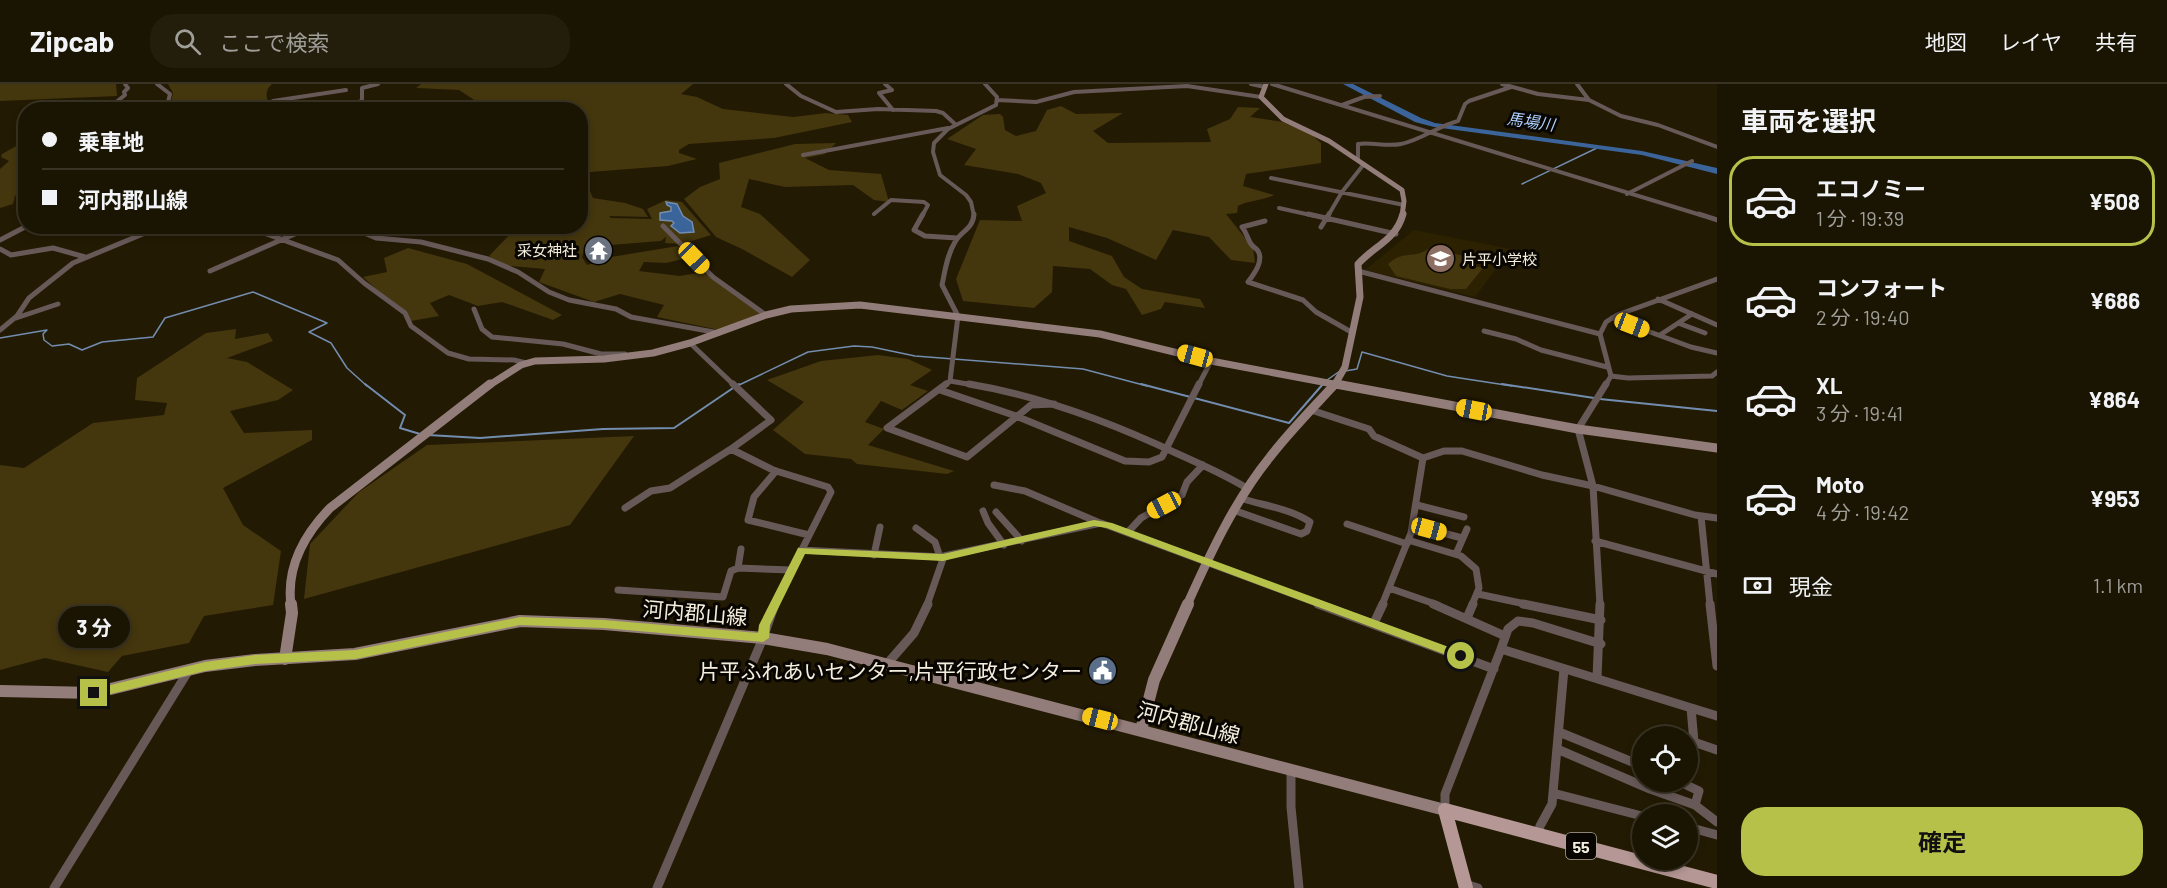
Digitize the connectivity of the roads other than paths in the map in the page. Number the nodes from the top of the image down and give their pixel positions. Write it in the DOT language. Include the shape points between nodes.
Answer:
graph roads {
  1 [pos="125,84"];
  2 [pos="157,84"];
  3 [pos="378,84"];
  4 [pos="786,84"];
  5 [pos="885,84"];
  6 [pos="986,84"];
  7 [pos="1251,84"];
  8 [pos="1502,84"];
  9 [pos="1577,84"];
  10 [pos="1187,85"];
  11 [pos="1268,85"];
  12 [pos="1511,87"];
  13 [pos="346,90"];
  14 [pos="1380,96"];
  15 [pos="1261,97"];
  16 [pos="273,100"];
  17 [pos="998,100"];
  18 [pos="1589,100"];
  19 [pos="116,102"];
  20 [pos="167,102"];
  21 [pos="358,102"];
  22 [pos="1342,105"];
  23 [pos="893,110"];
  24 [pos="953,126"];
  25 [pos="1429,132"];
  26 [pos="1717,147"];
  27 [pos="803,155"];
  28 [pos="1361,162"];
  29 [pos="1690,162"];
  30 [pos="1271,178"];
  31 [pos="1342,192"];
  32 [pos="1627,194"];
  33 [pos="1404,205"];
  34 [pos="1279,208"];
  35 [pos="874,214"];
  36 [pos="1327,218"];
  37 [pos="1717,220"];
  38 [pos="1265,221"];
  39 [pos="663,226"];
  40 [pos="1321,227"];
  41 [pos="18,231"];
  42 [pos="142,234"];
  43 [pos="266,234"];
  44 [pos="295,234"];
  45 [pos="368,234"];
  46 [pos="1396,234"];
  47 [pos="957,238"];
  48 [pos="0,240"];
  49 [pos="282,240"];
  50 [pos="0,249"];
  51 [pos="85,257"];
  52 [pos="210,271"];
  53 [pos="1358,271"];
  54 [pos="1717,279"];
  55 [pos="1658,299"];
  56 [pos="58,304"];
  57 [pos="474,309"];
  58 [pos="1692,314"];
  59 [pos="766,315"];
  60 [pos="958,316"];
  61 [pos="16,318"];
  62 [pos="1612,318"];
  63 [pos="1678,323"];
  64 [pos="1717,325"];
  65 [pos="0,330"];
  66 [pos="1484,331"];
  67 [pos="719,333"];
  68 [pos="1353,333"];
  69 [pos="1705,333"];
  70 [pos="1600,334"];
  71 [pos="1660,335"];
  72 [pos="690,344"];
  73 [pos="651,353"];
  74 [pos="1717,353"];
  75 [pos="1211,361"];
  76 [pos="526,363"];
  77 [pos="1607,367"];
  78 [pos="1716,375"];
  79 [pos="1611,376"];
  80 [pos="950,381"];
  81 [pos="1335,384"];
  82 [pos="940,390"];
  83 [pos="1054,404"];
  84 [pos="1311,410"];
  85 [pos="1016,416"];
  86 [pos="1578,429"];
  87 [pos="1167,448"];
  88 [pos="1717,448"];
  89 [pos="731,449"];
  90 [pos="1422,458"];
  91 [pos="1203,465"];
  92 [pos="776,471"];
  93 [pos="994,484"];
  94 [pos="1593,486"];
  95 [pos="1248,489"];
  96 [pos="1243,499"];
  97 [pos="1417,505"];
  98 [pos="625,508"];
  99 [pos="983,511"];
  100 [pos="1236,511"];
  101 [pos="996,512"];
  102 [pos="1701,516"];
  103 [pos="1464,517"];
  104 [pos="1717,518"];
  105 [pos="1100,523"];
  106 [pos="1347,524"];
  107 [pos="1413,525"];
  108 [pos="880,527"];
  109 [pos="916,528"];
  110 [pos="1467,529"];
  111 [pos="1128,532"];
  112 [pos="809,535"];
  113 [pos="1462,538"];
  114 [pos="1022,541"];
  115 [pos="1595,541"];
  116 [pos="1408,542"];
  117 [pos="1004,545"];
  118 [pos="741,549"];
  119 [pos="801,550"];
  120 [pos="1456,554"];
  121 [pos="874,555"];
  122 [pos="941,557"];
  123 [pos="1206,562"];
  124 [pos="738,568"];
  125 [pos="790,570"];
  126 [pos="1707,571"];
  127 [pos="1717,574"];
  128 [pos="1389,588"];
  129 [pos="618,590"];
  130 [pos="1478,594"];
  131 [pos="1467,618"];
  132 [pos="1601,620"];
  133 [pos="1374,623"];
  134 [pos="1505,636"];
  135 [pos="763,638"];
  136 [pos="1601,644"];
  137 [pos="1501,650"];
  138 [pos="285,659"];
  139 [pos="887,664"];
  140 [pos="1717,666"];
  141 [pos="1494,669"];
  142 [pos="1564,669"];
  143 [pos="189,670"];
  144 [pos="1597,678"];
  145 [pos="0,691"];
  146 [pos="1692,708"];
  147 [pos="1717,716"];
  148 [pos="1691,726"];
  149 [pos="1141,730"];
  150 [pos="1559,732"];
  151 [pos="1698,744"];
  152 [pos="1557,749"];
  153 [pos="1717,750"];
  154 [pos="1632,762"];
  155 [pos="1291,769"];
  156 [pos="1553,793"];
  157 [pos="1692,804"];
  158 [pos="1698,807"];
  159 [pos="1444,810"];
  160 [pos="1632,813"];
  161 [pos="1717,822"];
  162 [pos="1698,830"];
  163 [pos="1538,835"];
  164 [pos="1717,835"];
  165 [pos="1717,882"];
  166 [pos="1470,887"];
  167 [pos="54,888"];
  168 [pos="657,888"];
  169 [pos="1299,888"];
  1 -- 19 [label="street" via="125,95"];
  2 -- 20 [label="street" via="170,94"];
  3 -- 21 [label="street" via="362,88 362,101"];
  4 -- 23 [label="street" via="832,111"];
  5 -- 23 [label="street" via="892,90 879,93"];
  6 -- 17 [label="street"];
  7 -- 11 [label="street"];
  8 -- 12 [label="street"];
  9 -- 18 [label="street"];
  10 -- 15 [label="street"];
  10 -- 17 [label="street" via="1074,92 1036,102"];
  11 -- 15 [label="street"];
  11 -- 22 [label="street"];
  12 -- 18 [label="street"];
  12 -- 25 [label="street" via="1469,101 1459,121"];
  13 -- 16 [label="street"];
  14 -- 22 [label="street"];
  15 -- 28 [label="street" via="1283,119"];
  17 -- 24 [label="street" via="989,111"];
  18 -- 26 [label="street" via="1612,113"];
  22 -- 25 [label="street"];
  23 -- 24 [label="street" via="938,112"];
  24 -- 27 [label="street"];
  24 -- 47 [label="street" via="937,139 933,150 939,178 966,195 973,208 972,226"];
  25 -- 28 [label="street" via="1401,144 1358,144"];
  25 -- 32 [label="street"];
  28 -- 31 [label="street"];
  28 -- 33 [label="street" via="1402,190"];
  29 -- 32 [label="street"];
  30 -- 31 [label="street"];
  31 -- 33 [label="street"];
  31 -- 36 [label="street"];
  32 -- 37 [label="street"];
  33 -- 46 [label="street"];
  34 -- 36 [label="street"];
  35 -- 47 [label="street" via="891,200 924,202 928,205 914,230 925,236"];
  36 -- 40 [label="street"];
  36 -- 46 [label="street"];
  38 -- 68 [label="street" via="1242,227 1260,260 1248,282 1303,300"];
  39 -- 59 [label="street" via="713,277"];
  41 -- 48 [label="street"];
  42 -- 51 [label="street"];
  43 -- 49 [label="street"];
  44 -- 49 [label="street"];
  45 -- 67 [label="street" via="488,259 569,300 615,309 631,317"];
  46 -- 53 [label="street" via="1361,260"];
  47 -- 60 [label="street" via="942,285"];
  49 -- 52 [label="street"];
  49 -- 76 [label="street" via="338,260 405,313 411,326 448,354"];
  50 -- 51 [label="street" via="11,255 53,248"];
  51 -- 61 [label="street" via="29,298"];
  53 -- 68 [label="street" via="1360,290"];
  53 -- 70 [label="street"];
  54 -- 55 [label="street"];
  55 -- 58 [label="street"];
  55 -- 62 [label="street"];
  56 -- 61 [label="street"];
  57 -- 73 [label="street" via="482,329 492,337 563,344 602,354"];
  58 -- 63 [label="street"];
  58 -- 64 [label="street"];
  59 -- 60 [label="street" via="840,304"];
  59 -- 67 [label="street"];
  60 -- 75 [label="street" via="1100,334"];
  60 -- 80 [label="street"];
  61 -- 65 [label="street"];
  62 -- 70 [label="street"];
  62 -- 71 [label="street"];
  63 -- 69 [label="street"];
  63 -- 71 [label="street"];
  66 -- 77 [label="street"];
  67 -- 72 [label="street"];
  68 -- 81 [label="street" via="1348,360"];
  70 -- 77 [label="street"];
  71 -- 74 [label="street"];
  72 -- 73 [label="street"];
  72 -- 89 [label="street" via="771,420"];
  73 -- 76 [label="street"];
  75 -- 81 [label="street"];
  75 -- 87 [label="street"];
  76 -- 138 [label="street" via="498,378 330,508 311,528 302,543 289,588 292,613"];
  77 -- 79 [label="street"];
  78 -- 79 [label="street"];
  79 -- 86 [label="street"];
  80 -- 82 [label="street"];
  80 -- 83 [label="street" via="1005,390"];
  81 -- 84 [label="street"];
  81 -- 86 [label="street"];
  82 -- 85 [label="street"];
  82 -- 85 [label="street" via="887,428 966,457"];
  83 -- 85 [label="street" via="1034,404"];
  83 -- 87 [label="street"];
  84 -- 90 [label="street" via="1369,429 1374,436"];
  84 -- 95 [label="street"];
  85 -- 87 [label="street" via="1131,462 1156,461"];
  86 -- 88 [label="street"];
  86 -- 94 [label="street"];
  87 -- 91 [label="street"];
  89 -- 92 [label="street"];
  89 -- 98 [label="street" via="670,488 653,490"];
  90 -- 94 [label="street" via="1455,450 1542,476"];
  90 -- 97 [label="street"];
  91 -- 95 [label="street"];
  91 -- 111 [label="street" via="1187,482 1182,495 1141,518"];
  92 -- 112 [label="street" via="831,489"];
  92 -- 112 [label="street" via="754,497 748,520"];
  93 -- 105 [label="street" via="1025,491"];
  94 -- 102 [label="street"];
  94 -- 115 [label="street"];
  95 -- 96 [label="street"];
  96 -- 100 [label="street"];
  96 -- 100 [label="street" via="1300,514 1310,522 1307,531 1301,534"];
  97 -- 103 [label="street"];
  97 -- 107 [label="street"];
  99 -- 117 [label="street"];
  100 -- 123 [label="street"];
  101 -- 114 [label="street"];
  102 -- 104 [label="street"];
  102 -- 126 [label="street"];
  105 -- 111 [label="street"];
  105 -- 114 [label="street"];
  106 -- 116 [label="street"];
  107 -- 113 [label="street"];
  107 -- 116 [label="street"];
  108 -- 121 [label="street"];
  109 -- 122 [label="street" via="936,542"];
  110 -- 113 [label="street"];
  111 -- 123 [label="street"];
  112 -- 119 [label="street"];
  113 -- 120 [label="street"];
  114 -- 117 [label="street"];
  115 -- 126 [label="street"];
  115 -- 132 [label="street"];
  116 -- 120 [label="street"];
  116 -- 128 [label="street"];
  117 -- 122 [label="street"];
  118 -- 124 [label="street"];
  119 -- 121 [label="street"];
  119 -- 125 [label="street"];
  120 -- 130 [label="street" via="1478,571"];
  121 -- 122 [label="street"];
  122 -- 139 [label="street" via="932,594 914,633"];
  123 -- 133 [label="street"];
  123 -- 149 [label="street" via="1154,680"];
  124 -- 125 [label="street"];
  124 -- 129 [label="street" via="731,571 723,597"];
  125 -- 135 [label="street"];
  126 -- 127 [label="street"];
  126 -- 140 [label="street"];
  128 -- 131 [label="street"];
  128 -- 133 [label="street"];
  130 -- 131 [label="street"];
  130 -- 132 [label="street"];
  131 -- 134 [label="street"];
  132 -- 136 [label="street"];
  133 -- 141 [label="street"];
  134 -- 136 [label="street" via="1514,624 1525,622"];
  134 -- 137 [label="street"];
  135 -- 138 [label="street, 河内郡山線" via="520,621 355,654"];
  135 -- 139 [label="street, 河内郡山線"];
  135 -- 168 [label="street"];
  136 -- 144 [label="street"];
  137 -- 141 [label="street"];
  137 -- 142 [label="street"];
  138 -- 143 [label="street, 河内郡山線"];
  139 -- 149 [label="street, 河内郡山線"];
  141 -- 159 [label="street" via="1445,794"];
  142 -- 144 [label="street"];
  142 -- 150 [label="street"];
  143 -- 145 [label="street, 河内郡山線" via="94,693"];
  143 -- 167 [label="street"];
  144 -- 146 [label="street"];
  146 -- 147 [label="street"];
  146 -- 148 [label="street"];
  149 -- 155 [label="street, 河内郡山線"];
  150 -- 152 [label="street"];
  150 -- 154 [label="street"];
  151 -- 153 [label="street"];
  152 -- 156 [label="street"];
  152 -- 157 [label="street"];
  155 -- 159 [label="street, 河内郡山線"];
  155 -- 169 [label="street"];
  156 -- 160 [label="street"];
  156 -- 163 [label="street" via="1550,811 1541,821"];
  158 -- 161 [label="street"];
  159 -- 163 [label="main road, 55"];
  159 -- 166 [label="main road"];
  162 -- 164 [label="street"];
  163 -- 165 [label="main road, 55"];
}
